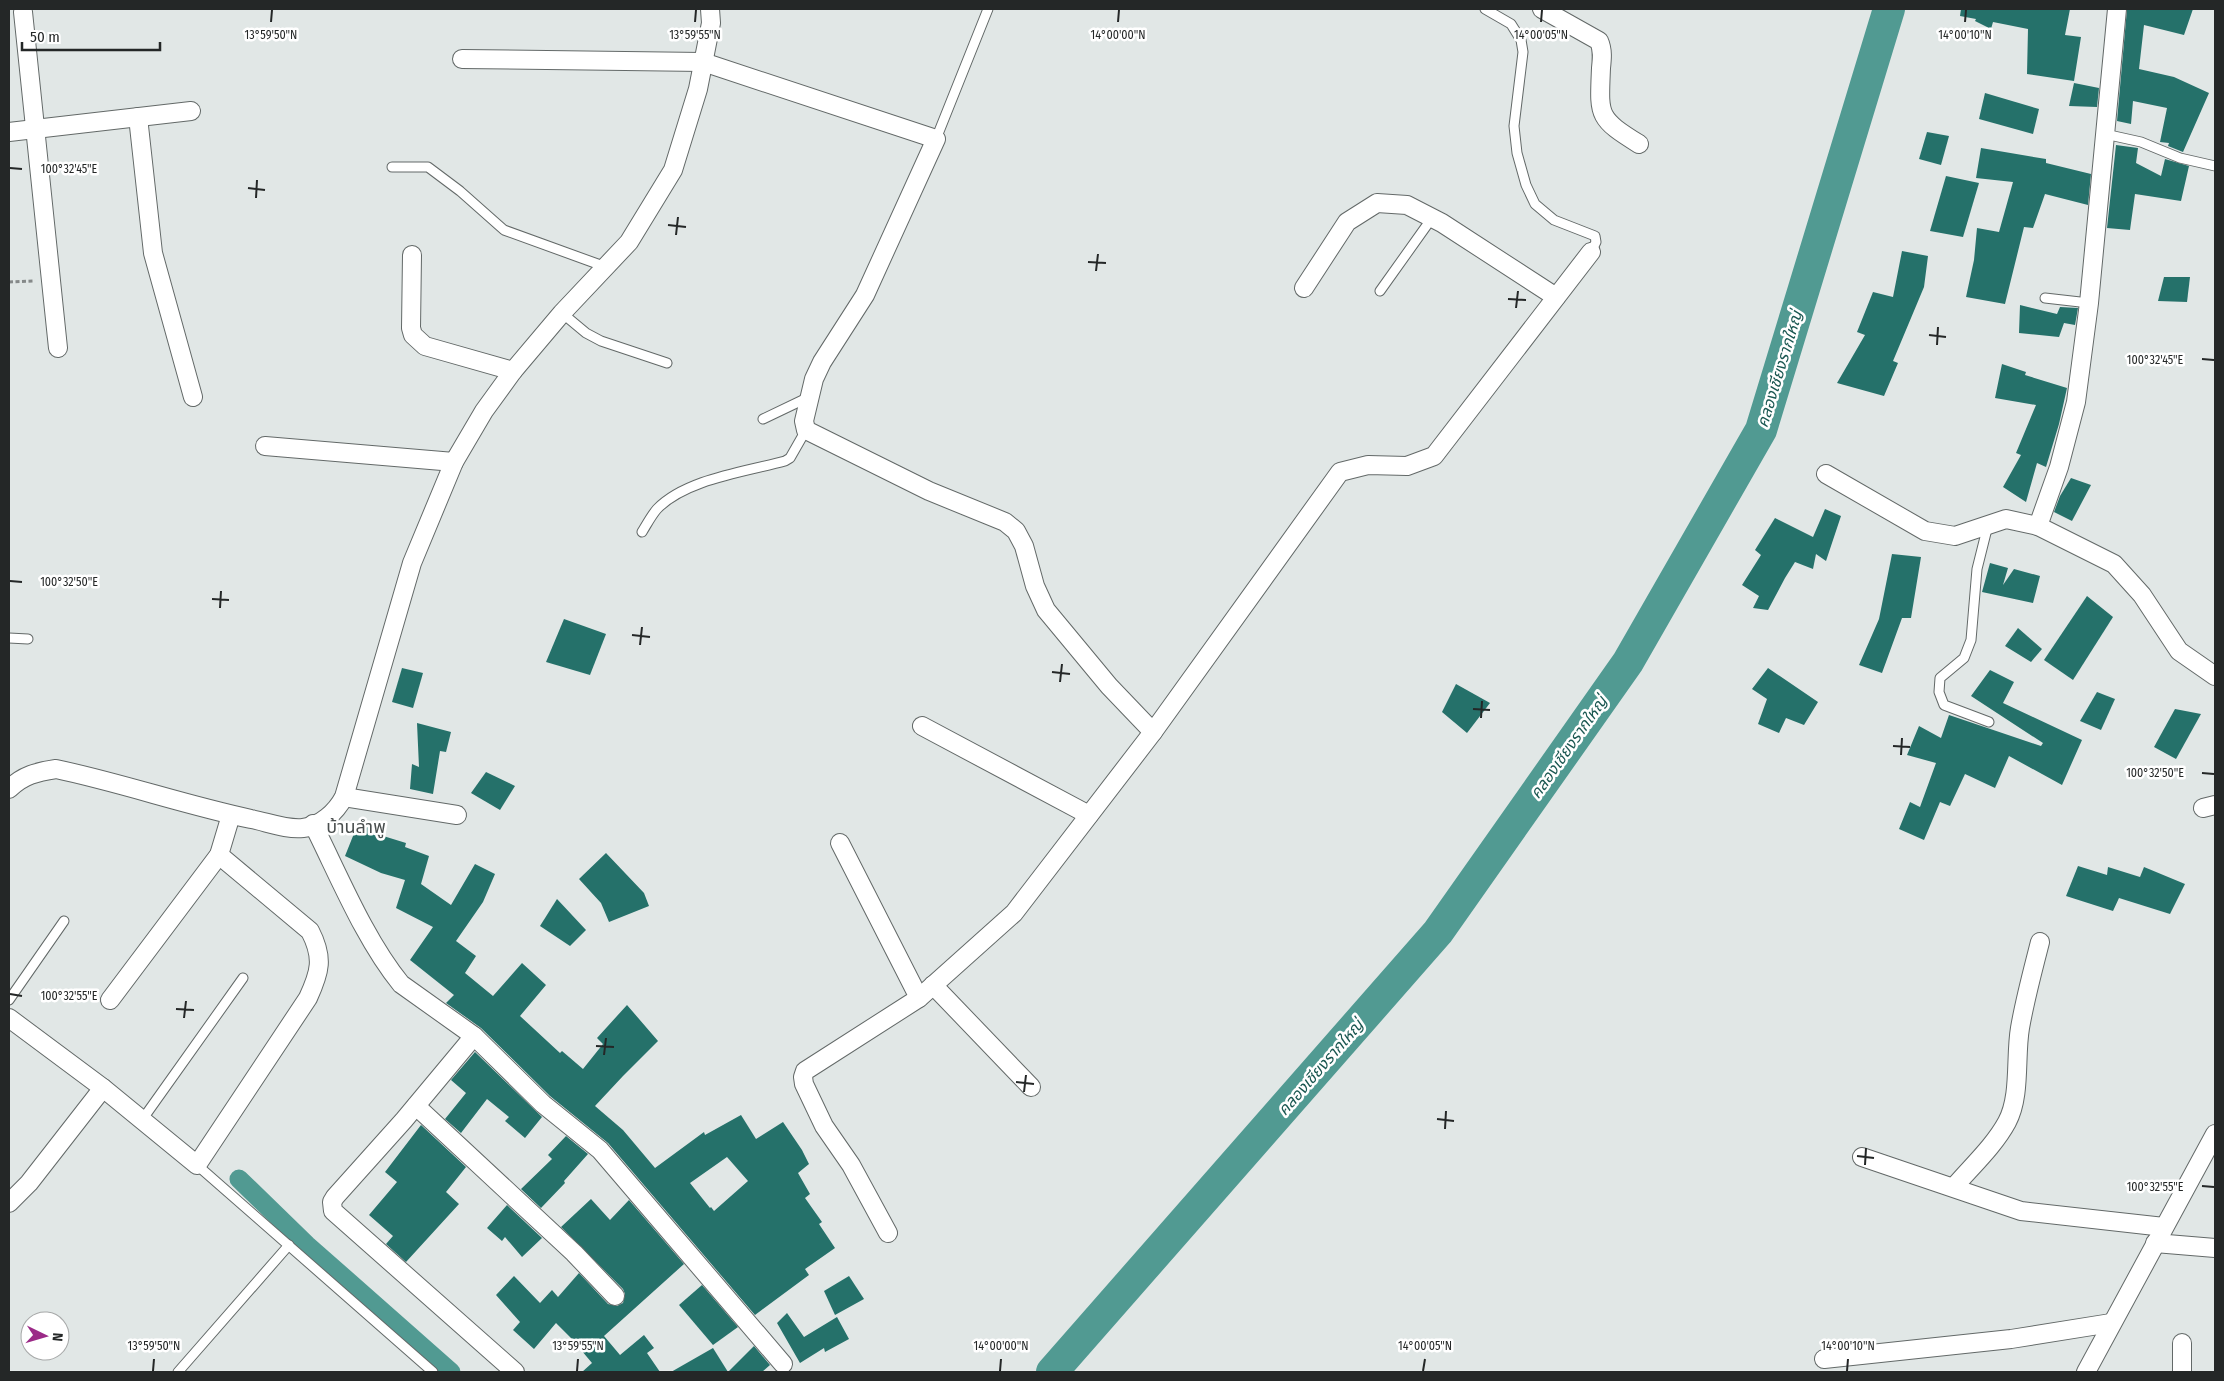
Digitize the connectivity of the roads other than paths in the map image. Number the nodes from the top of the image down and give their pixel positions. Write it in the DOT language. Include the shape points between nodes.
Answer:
graph roads {
  1 [pos="710,9"];
  2 [pos="988,9"];
  3 [pos="1485,9"];
  4 [pos="1542,9"];
  5 [pos="2117,9"];
  6 [pos="23,12"];
  7 [pos="462,59"];
  8 [pos="703,62"];
  9 [pos="191,111"];
  10 [pos="138,117"];
  11 [pos="35,129"];
  12 [pos="9,132"];
  13 [pos="2105,134"];
  14 [pos="936,139"];
  15 [pos="1639,144"];
  16 [pos="2215,166"];
  17 [pos="392,167"];
  18 [pos="1432,218"];
  19 [pos="1591,252"];
  20 [pos="412,255"];
  21 [pos="606,267"];
  22 [pos="1304,288"];
  23 [pos="1380,291"];
  24 [pos="1556,297"];
  25 [pos="2045,298"];
  26 [pos="2088,303"];
  27 [pos="562,313"];
  28 [pos="58,348"];
  29 [pos="667,363"];
  30 [pos="514,371"];
  31 [pos="193,397"];
  32 [pos="810,397"];
  33 [pos="764,419"];
  34 [pos="806,430"];
  35 [pos="265,446"];
  36 [pos="454,462"];
  37 [pos="1826,474"];
  38 [pos="1988,525"];
  39 [pos="2038,526"];
  40 [pos="642,532"];
  41 [pos="9,638"];
  42 [pos="28,639"];
  43 [pos="2215,676"];
  44 [pos="1989,722"];
  45 [pos="922,726"];
  46 [pos="1153,732"];
  47 [pos="9,789"];
  48 [pos="344,797"];
  49 [pos="231,815"];
  50 [pos="457,815"];
  51 [pos="1089,815"];
  52 [pos="313,824"];
  53 [pos="840,844"];
  54 [pos="219,855"];
  55 [pos="64,921"];
  56 [pos="2040,942"];
  57 [pos="243,978"];
  58 [pos="934,985"];
  59 [pos="919,998"];
  60 [pos="9,1000"];
  61 [pos="110,1000"];
  62 [pos="9,1018"];
  63 [pos="474,1036"];
  64 [pos="1031,1087"];
  65 [pos="103,1088"];
  66 [pos="416,1106"];
  67 [pos="142,1120"];
  68 [pos="2215,1134"];
  69 [pos="1862,1157"];
  70 [pos="197,1165"];
  71 [pos="1954,1187"];
  72 [pos="9,1202"];
  73 [pos="2164,1227"];
  74 [pos="888,1233"];
  75 [pos="2155,1243"];
  76 [pos="288,1245"];
  77 [pos="2215,1248"];
  78 [pos="614,1296"];
  79 [pos="2111,1323"];
  80 [pos="2182,1343"];
  81 [pos="1824,1359"];
  82 [pos="783,1364"];
  83 [pos="178,1372"];
  84 [pos="433,1372"];
  85 [pos="515,1372"];
  86 [pos="2086,1372"];
  87 [pos="2182,1372"];
  1 -- 8 [label="street" via="711,23"];
  2 -- 14 [label="lane"];
  3 -- 19 [label="lane" via="1511,24 1521,40 1523,52 1514,126 1526,185 1535,204 1554,220 1595,236"];
  4 -- 15 [label="street" via="1599,41 1602,47 1600,100 1603,117"];
  5 -- 13 [label="street"];
  6 -- 11 [label="street"];
  7 -- 8 [label="street"];
  8 -- 14 [label="street"];
  8 -- 21 [label="street" via="673,170 629,242"];
  9 -- 10 [label="street"];
  10 -- 11 [label="street"];
  10 -- 31 [label="street" via="153,253"];
  11 -- 12 [label="street"];
  11 -- 28 [label="street"];
  13 -- 16 [label="lane"];
  13 -- 26 [label="street"];
  14 -- 32 [label="street" via="865,295 822,362"];
  17 -- 21 [label="lane" via="428,167 504,230"];
  18 -- 22 [label="street" via="1407,205 1377,203 1347,222"];
  18 -- 23 [label="lane"];
  18 -- 24 [label="street"];
  19 -- 24 [label="street"];
  20 -- 30 [label="street" via="411,328 417,340 425,346"];
  21 -- 27 [label="street"];
  24 -- 46 [label="street" via="1434,456 1407,466 1368,464 1340,472"];
  25 -- 26 [label="lane"];
  26 -- 39 [label="street" via="2076,402 2059,467"];
  27 -- 29 [label="lane" via="600,341"];
  27 -- 30 [label="street"];
  30 -- 36 [label="street" via="484,411"];
  32 -- 33 [label="lane"];
  32 -- 34 [label="street" via="804,422"];
  34 -- 40 [label="lane" via="785,462 689,488 658,508"];
  34 -- 46 [label="street" via="1016,530 1046,610 1109,686"];
  35 -- 36 [label="street"];
  36 -- 48 [label="street" via="410,570"];
  37 -- 38 [label="street" via="1925,531 1955,536"];
  38 -- 39 [label="street" via="2006,519"];
  38 -- 44 [label="lane" via="1977,569 1971,640 1964,658 1940,678 1939,692 1944,706"];
  39 -- 43 [label="street" via="2114,564 2142,595 2179,651"];
  41 -- 42 [label="lane"];
  45 -- 51 [label="street"];
  46 -- 51 [label="street"];
  47 -- 49 [label="street" via="33,773 56,770"];
  48 -- 50 [label="street"];
  48 -- 52 [label="street" via="338,809"];
  49 -- 52 [label="street" via="289,827 304,828"];
  49 -- 54 [label="street"];
  51 -- 58 [label="street" via="1014,912"];
  52 -- 63 [label="street" via="392,973 401,984"];
  53 -- 59 [label="street"];
  54 -- 61 [label="street"];
  54 -- 70 [label="street" via="310,931 319,948 318,977 308,998"];
  55 -- 60 [label="lane"];
  56 -- 71 [label="street" via="2020,1028 2015,1094 2008,1121"];
  57 -- 67 [label="lane"];
  58 -- 59 [label="street"];
  58 -- 64 [label="street"];
  59 -- 74 [label="street" via="805,1071 802,1077 824,1126 851,1165"];
  62 -- 65 [label="street"];
  63 -- 66 [label="street"];
  63 -- 82 [label="street" via="543,1104 600,1150"];
  65 -- 67 [label="street"];
  65 -- 72 [label="street" via="29,1183"];
  66 -- 78 [label="street" via="574,1253"];
  66 -- 85 [label="street" via="335,1197 333,1211"];
  67 -- 70 [label="street"];
  68 -- 73 [label="street"];
  69 -- 71 [label="street"];
  70 -- 76 [label="lane"];
  71 -- 73 [label="street" via="2021,1211"];
  73 -- 75 [label="street"];
  75 -- 77 [label="street"];
  75 -- 79 [label="street"];
  76 -- 83 [label="lane"];
  76 -- 84 [label="lane"];
  79 -- 81 [label="street" via="2011,1339"];
  79 -- 86 [label="street"];
  80 -- 87 [label="street"];
}
